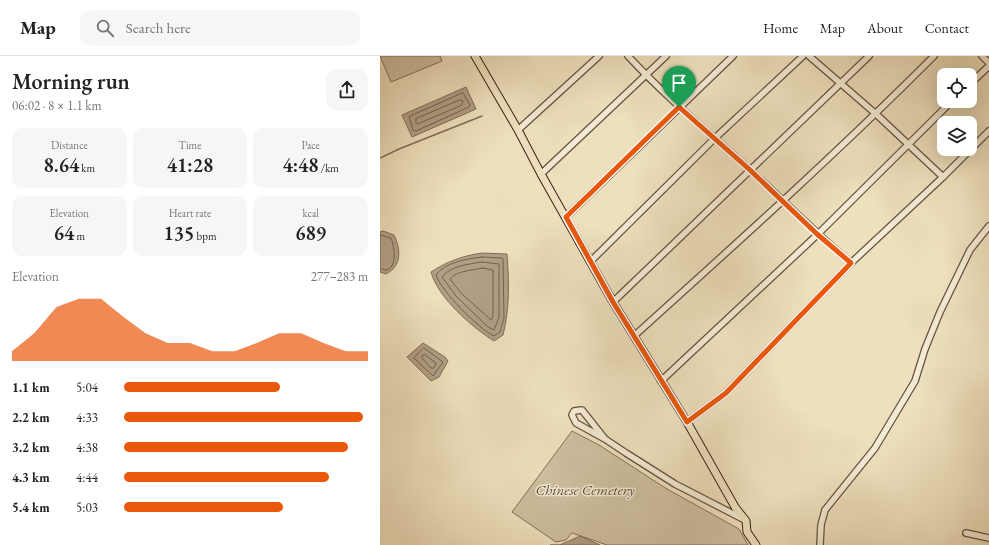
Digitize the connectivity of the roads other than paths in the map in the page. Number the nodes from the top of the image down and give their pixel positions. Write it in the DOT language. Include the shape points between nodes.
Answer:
graph roads {
  1 [pos="475,56"];
  2 [pos="599,56"];
  3 [pos="628,56"];
  4 [pos="666,56"];
  5 [pos="733,56"];
  6 [pos="803,56"];
  7 [pos="809,56"];
  8 [pos="869,56"];
  9 [pos="934,56"];
  10 [pos="982,56"];
  11 [pos="989,64"];
  12 [pos="646,75"];
  13 [pos="977,77"];
  14 [pos="841,84"];
  15 [pos="679,107"];
  16 [pos="945,108"];
  17 [pos="876,114"];
  18 [pos="518,130"];
  19 [pos="989,131"];
  20 [pos="714,139"];
  21 [pos="908,144"];
  22 [pos="750,170"];
  23 [pos="541,174"];
  24 [pos="943,177"];
  25 [pos="783,202"];
  26 [pos="566,217"];
  27 [pos="989,226"];
  28 [pos="817,234"];
  29 [pos="591,261"];
  30 [pos="851,263"];
  31 [pos="613,302"];
  32 [pos="634,336"];
  33 [pos="661,381"];
  34 [pos="687,422"];
  35 [pos="605,439"];
  36 [pos="746,521"];
  37 [pos="966,533"];
  38 [pos="989,538"];
  39 [pos="756,545"];
  40 [pos="820,545"];
  1 -- 18 [label="main road"];
  2 -- 18 [label="street"];
  3 -- 12 [label="street"];
  4 -- 12 [label="street"];
  5 -- 15 [label="street"];
  6 -- 20 [label="street"];
  7 -- 14 [label="street"];
  8 -- 14 [label="street"];
  9 -- 17 [label="street"];
  10 -- 11 [label="street"];
  11 -- 13 [label="street"];
  12 -- 15 [label="street"];
  12 -- 23 [label="street"];
  14 -- 17 [label="street"];
  14 -- 22 [label="street"];
  15 -- 20 [label="street"];
  15 -- 26 [label="street"];
  16 -- 21 [label="street"];
  17 -- 21 [label="street"];
  17 -- 25 [label="street"];
  18 -- 23 [label="main road"];
  19 -- 24 [label="street"];
  20 -- 22 [label="street"];
  20 -- 29 [label="street"];
  21 -- 24 [label="street"];
  21 -- 28 [label="street"];
  22 -- 25 [label="street"];
  22 -- 31 [label="street"];
  23 -- 26 [label="main road"];
  24 -- 30 [label="street"];
  25 -- 28 [label="street"];
  25 -- 32 [label="street"];
  26 -- 29 [label="main road"];
  27 -- 40 [label="street" via="970,250 940,312 915,381 875,448 825,510"];
  28 -- 30 [label="street"];
  28 -- 33 [label="street"];
  29 -- 31 [label="main road"];
  30 -- 34 [label="street" via="726,393"];
  31 -- 32 [label="main road"];
  32 -- 33 [label="main road"];
  33 -- 34 [label="main road"];
  34 -- 36 [label="main road" via="721,485"];
  35 -- 35 [label="street" via="582,410 574,411 572,415 576,422"];
  35 -- 36 [label="street" via="675,484"];
  36 -- 39 [label="main road" via="748,532"];
  37 -- 38 [label="street"];
}
